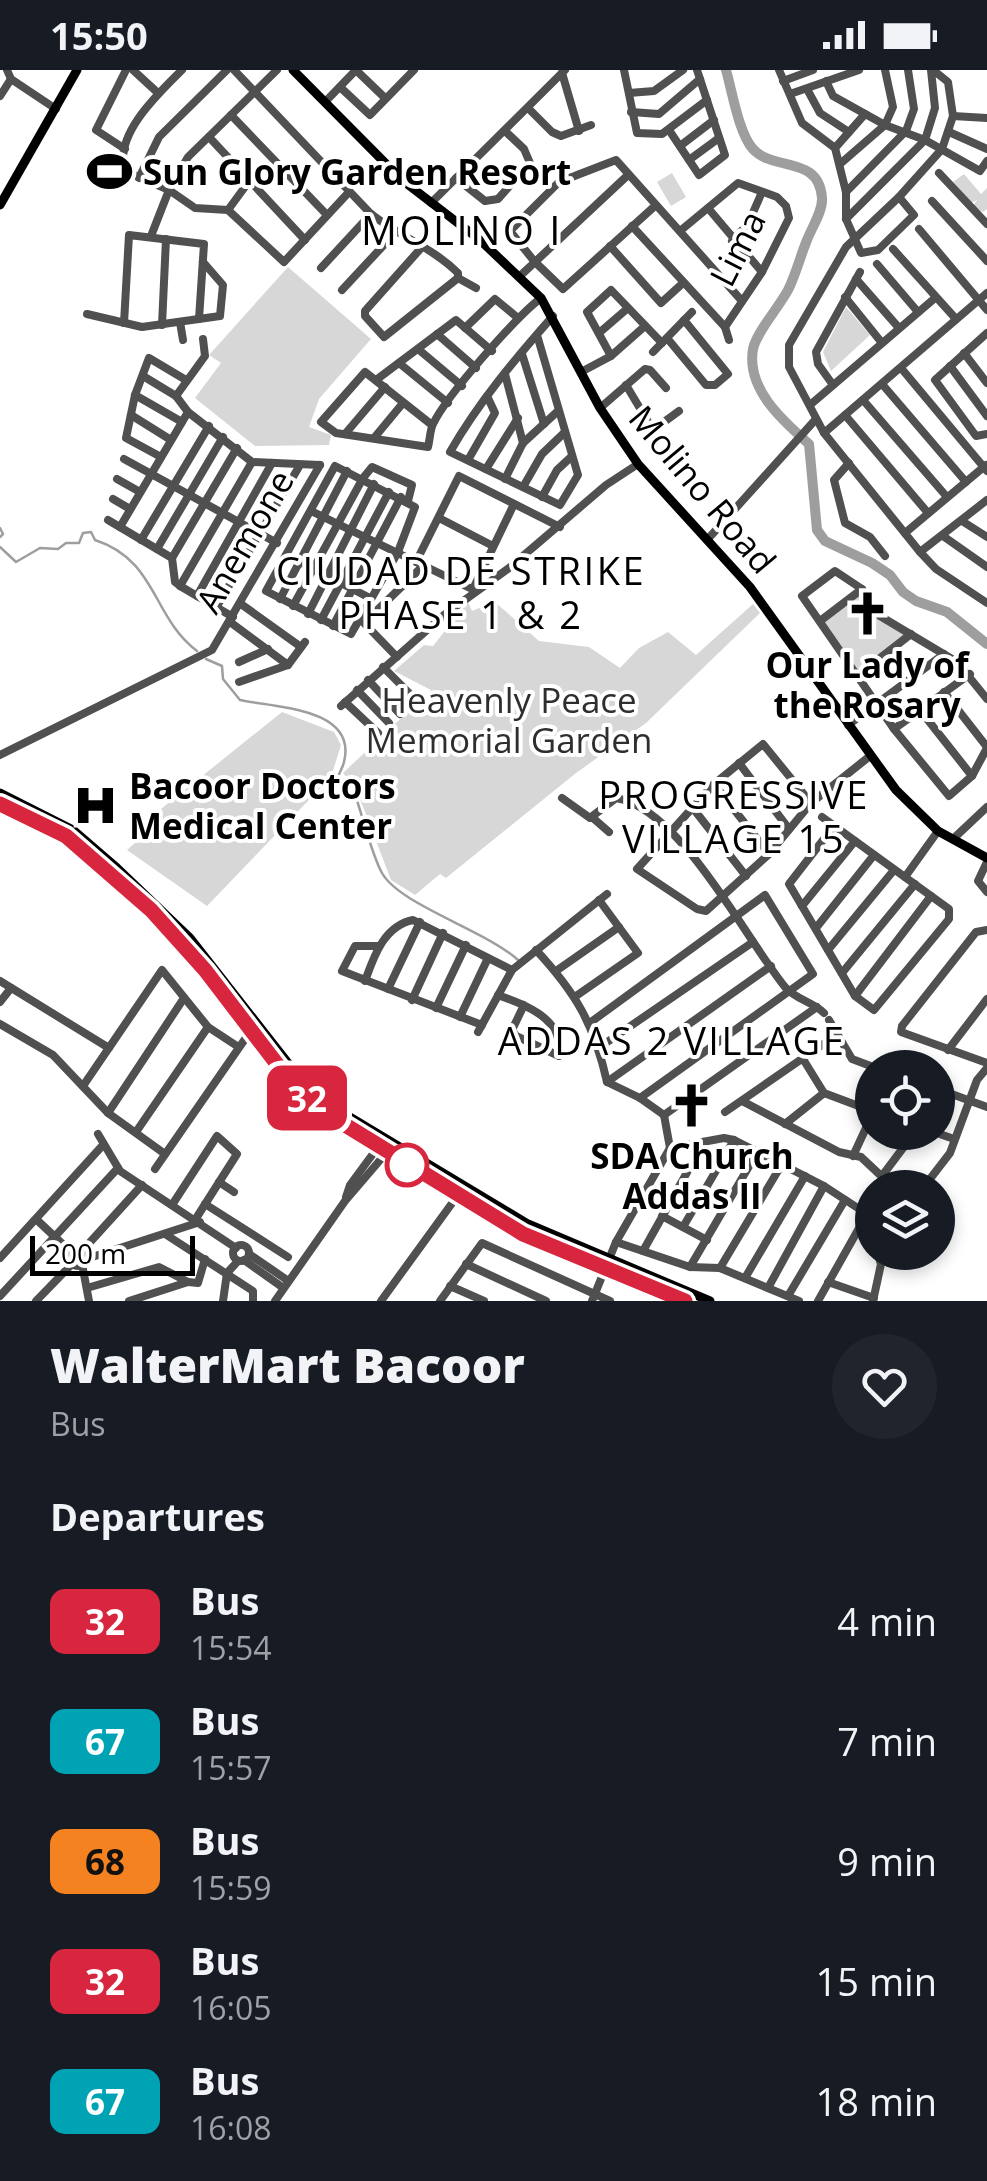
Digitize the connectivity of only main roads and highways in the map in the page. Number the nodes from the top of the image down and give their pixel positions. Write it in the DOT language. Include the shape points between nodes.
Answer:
graph roads {
  1 [pos="77,70"];
  2 [pos="293,70"];
  3 [pos="0,205"];
  4 [pos="0,793"];
  5 [pos="0,804"];
  6 [pos="987,860"];
  7 [pos="254,1026"];
  8 [pos="607,1263"];
  9 [pos="686,1301"];
  10 [pos="710,1301"];
  1 -- 3 [label="main road"];
  2 -- 6 [label="main road, Molino Road" via="402,180 541,298 638,464 750,586 896,790 938,831"];
  4 -- 7 [label="main road" via="91,844 190,938"];
  5 -- 7 [label="main road" via="85,850 183,944"];
  7 -- 8 [label="main road" via="351,1120"];
  7 -- 8 [label="main road" via="306,1097 382,1150 523,1234"];
  8 -- 9 [label="main road"];
  8 -- 10 [label="main road"];
}
